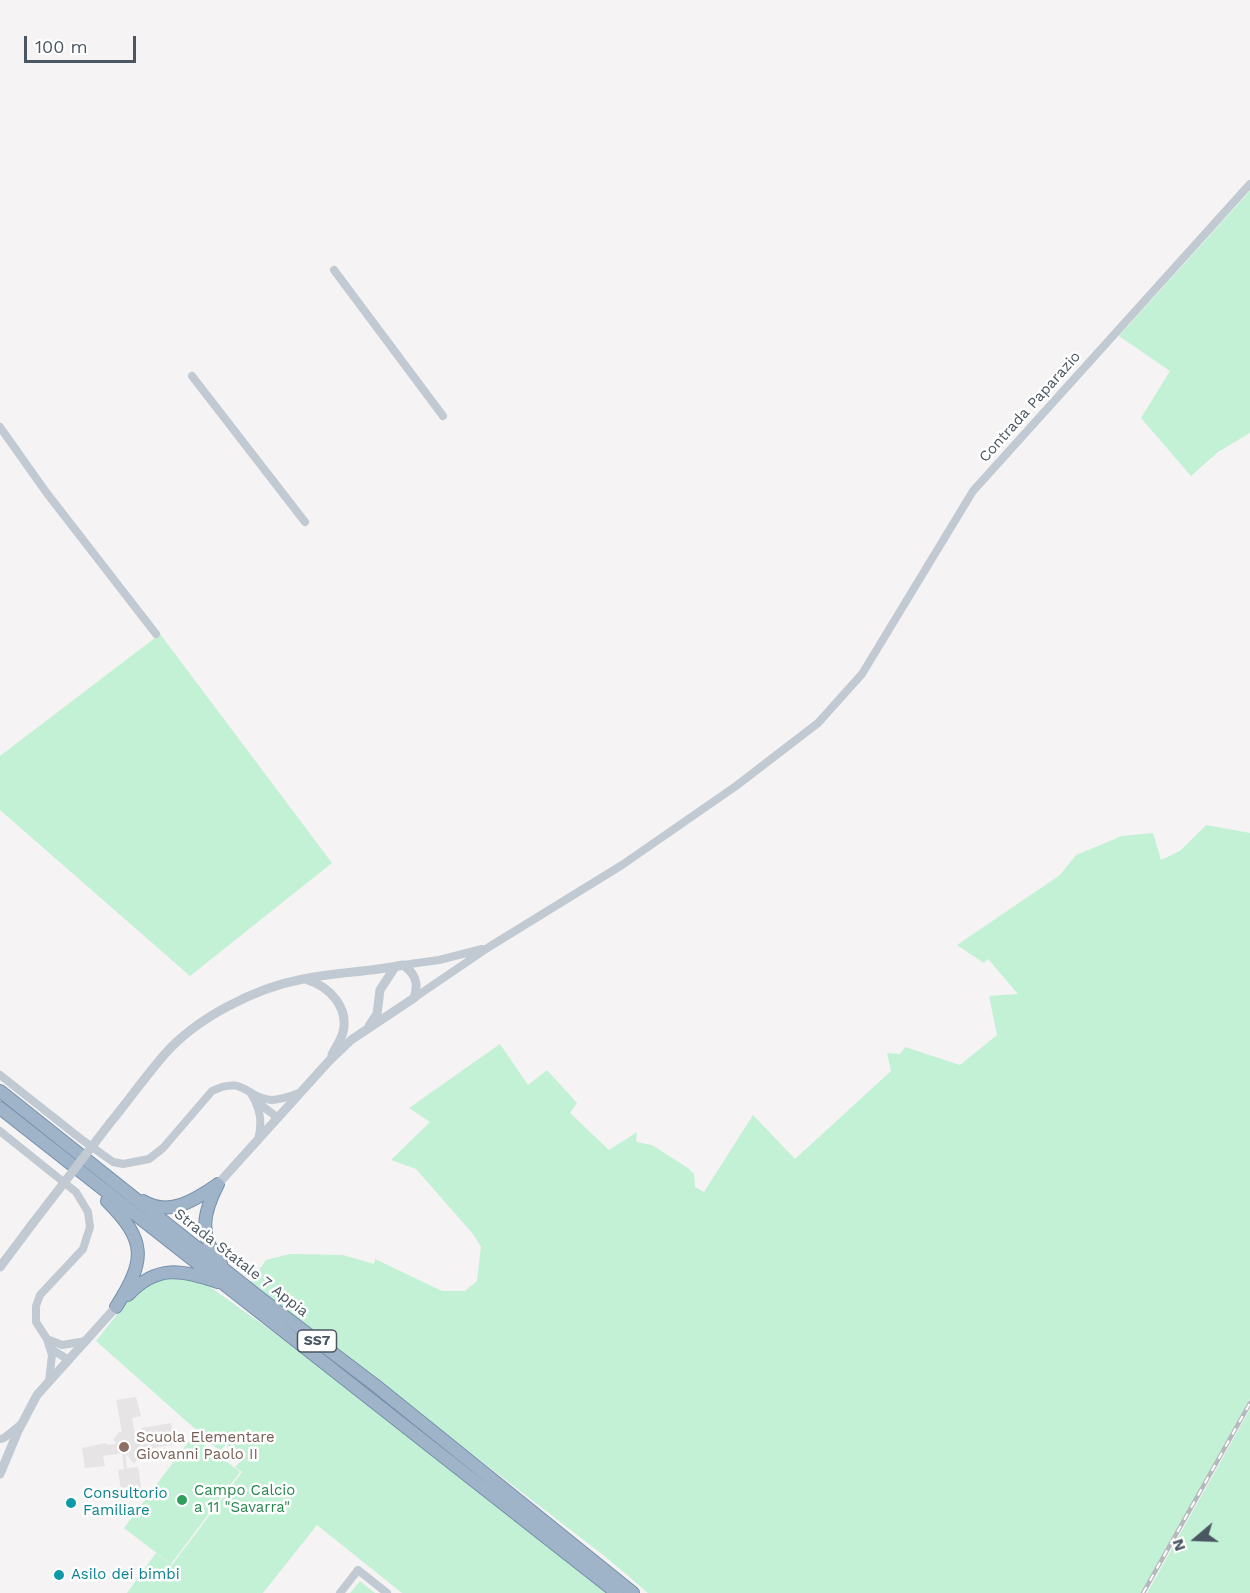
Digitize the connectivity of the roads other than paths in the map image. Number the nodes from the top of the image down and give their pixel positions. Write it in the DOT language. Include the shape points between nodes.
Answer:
graph roads {
  1 [pos="1250,184"];
  2 [pos="334,270"];
  3 [pos="192,376"];
  4 [pos="443,416"];
  5 [pos="0,426"];
  6 [pos="305,522"];
  7 [pos="156,634"];
  8 [pos="489,947"];
  9 [pos="399,966"];
  10 [pos="303,978"];
  11 [pos="414,998"];
  12 [pos="368,1028"];
  13 [pos="329,1061"];
  14 [pos="0,1075"];
  15 [pos="0,1092"];
  16 [pos="299,1093"];
  17 [pos="260,1099"];
  18 [pos="0,1108"];
  19 [pos="278,1118"];
  20 [pos="0,1131"];
  21 [pos="258,1140"];
  22 [pos="85,1175"];
  23 [pos="111,1180"];
  24 [pos="218,1184"];
  25 [pos="0,1267"];
  26 [pos="226,1284"];
  27 [pos="255,1294"];
  28 [pos="116,1307"];
  29 [pos="87,1341"];
  30 [pos="54,1346"];
  31 [pos="69,1360"];
  32 [pos="49,1381"];
  33 [pos="23,1422"];
  34 [pos="0,1440"];
  35 [pos="10,1452"];
  36 [pos="0,1459"];
  37 [pos="0,1474"];
  38 [pos="340,1593"];
  39 [pos="387,1593"];
  40 [pos="617,1593"];
  41 [pos="633,1593"];
  1 -- 8 [label="street, Contrada Paparazio" via="973,491 862,674 818,723 622,865"];
  2 -- 4 [label="street"];
  3 -- 6 [label="street"];
  5 -- 7 [label="street"];
  8 -- 9 [label="street"];
  8 -- 11 [label="street"];
  9 -- 10 [label="street"];
  9 -- 11 [label="street" via="410,969 417,983"];
  9 -- 12 [label="street" via="380,990 377,1014"];
  10 -- 13 [label="street" via="328,990 343,1017 343,1032"];
  10 -- 25 [label="street, bridge" via="270,988 200,1022 165,1053"];
  11 -- 12 [label="street"];
  12 -- 13 [label="street"];
  13 -- 16 [label="street"];
  14 -- 17 [label="street" via="81,1138 123,1164 149,1160 212,1090 239,1085"];
  15 -- 23 [label="highway, Strada Statale 7 Appia / SS7"];
  16 -- 17 [label="street"];
  16 -- 19 [label="street"];
  17 -- 19 [label="street"];
  17 -- 21 [label="street"];
  18 -- 22 [label="highway, Strada Statale 7 Appia / SS7"];
  19 -- 21 [label="street"];
  20 -- 30 [label="street" via="76,1192 88,1212 90,1227 83,1249 40,1295 36,1306 36,1323"];
  21 -- 24 [label="street"];
  22 -- 26 [label="highway, Strada Statale 7 Appia / SS7"];
  22 -- 28 [label="highway" via="124,1218 136,1242 137,1270"];
  23 -- 24 [label="highway" via="149,1205 164,1208 198,1198"];
  23 -- 27 [label="highway, Strada Statale 7 Appia / SS7"];
  24 -- 27 [label="highway" via="205,1215 207,1241 221,1263"];
  26 -- 28 [label="highway" via="173,1271 145,1280"];
  26 -- 40 [label="highway, Strada Statale 7 Appia / SS7"];
  27 -- 41 [label="highway, Strada Statale 7 Appia / SS7" via="375,1385"];
  28 -- 29 [label="street"];
  29 -- 30 [label="street"];
  29 -- 31 [label="street"];
  30 -- 31 [label="street" via="65,1350"];
  30 -- 32 [label="street"];
  31 -- 32 [label="street"];
  32 -- 33 [label="street"];
  33 -- 34 [label="street"];
  33 -- 35 [label="street"];
  35 -- 36 [label="street"];
  35 -- 37 [label="street"];
  38 -- 39 [label="street" via="358,1570"];
}
